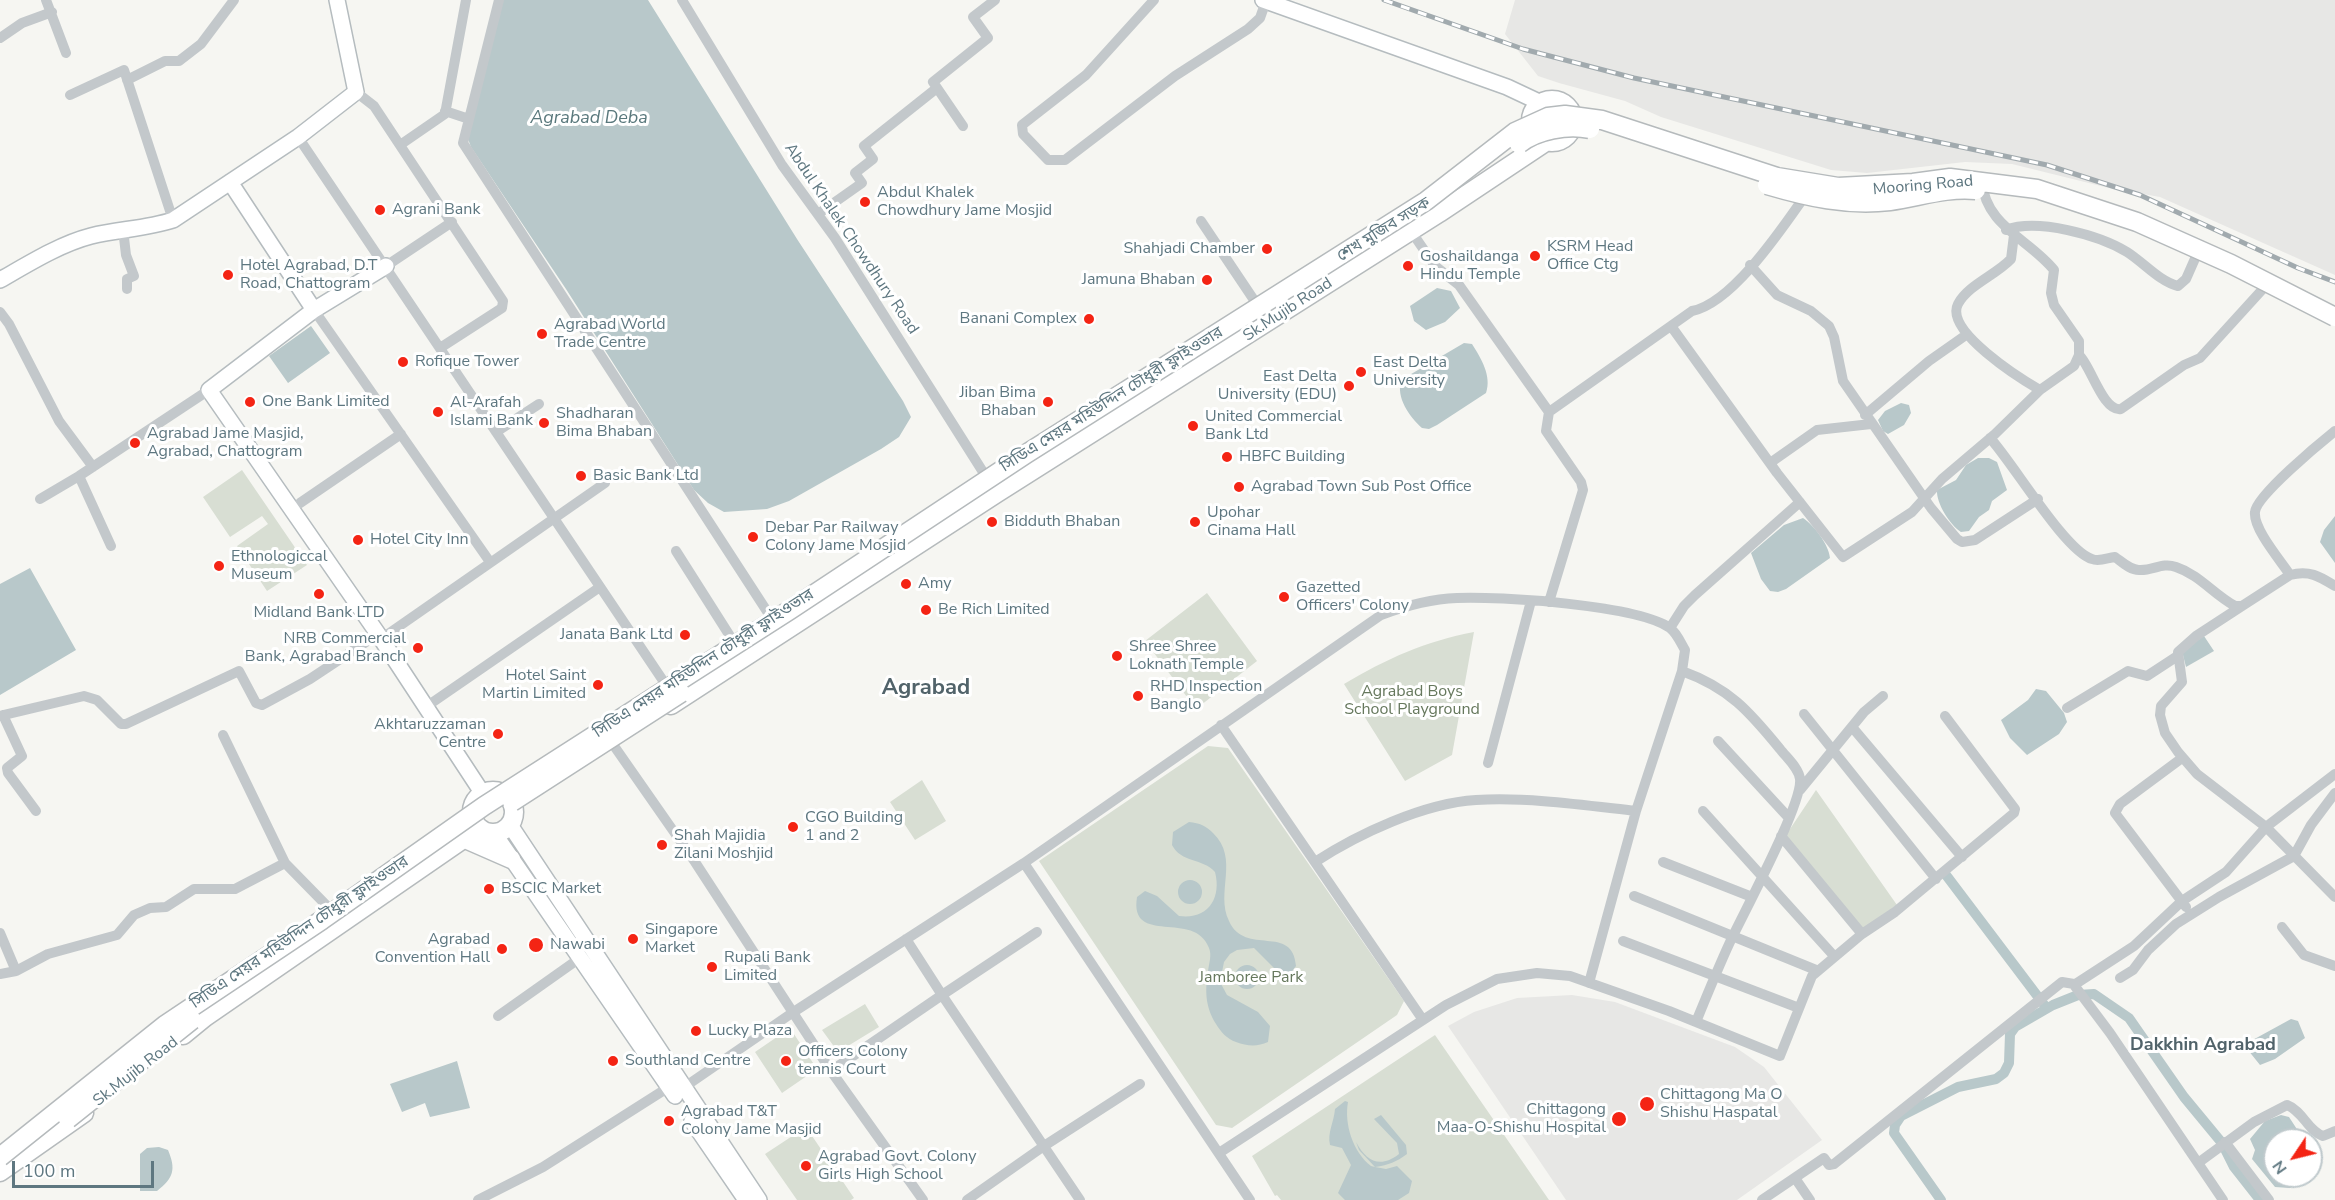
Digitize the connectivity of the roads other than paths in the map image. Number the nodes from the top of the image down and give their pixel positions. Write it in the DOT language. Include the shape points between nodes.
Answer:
graph roads {
  1 [pos="46,0"];
  2 [pos="234,0"];
  3 [pos="337,0"];
  4 [pos="466,0"];
  5 [pos="499,0"];
  6 [pos="682,0"];
  7 [pos="995,0"];
  8 [pos="1154,0"];
  9 [pos="1264,1"];
  10 [pos="52,12"];
  11 [pos="0,38"];
  12 [pos="66,53"];
  13 [pos="127,80"];
  14 [pos="937,88"];
  15 [pos="356,92"];
  16 [pos="70,95"];
  17 [pos="1541,102"];
  18 [pos="445,111"];
  19 [pos="1570,112"];
  20 [pos="469,119"];
  21 [pos="1531,124"];
  22 [pos="963,126"];
  23 [pos="298,137"];
  24 [pos="1547,141"];
  25 [pos="400,145"];
  26 [pos="1982,181"];
  27 [pos="230,182"];
  28 [pos="1812,186"];
  29 [pos="818,214"];
  30 [pos="173,220"];
  31 [pos="1201,221"];
  32 [pos="452,222"];
  33 [pos="123,229"];
  34 [pos="1411,231"];
  35 [pos="2010,233"];
  36 [pos="2201,245"];
  37 [pos="1750,265"];
  38 [pos="386,266"];
  39 [pos="2271,279"];
  40 [pos="0,280"];
  41 [pos="127,289"];
  42 [pos="1260,309"];
  43 [pos="314,310"];
  44 [pos="2335,310"];
  45 [pos="0,312"];
  46 [pos="2335,316"];
  47 [pos="1671,327"];
  48 [pos="2335,327"];
  49 [pos="1966,335"];
  50 [pos="440,348"];
  51 [pos="2079,355"];
  52 [pos="213,387"];
  53 [pos="2040,390"];
  54 [pos="539,404"];
  55 [pos="1549,412"];
  56 [pos="1868,420"];
  57 [pos="2335,431"];
  58 [pos="496,432"];
  59 [pos="401,434"];
  60 [pos="1990,438"];
  61 [pos="1770,463"];
  62 [pos="93,467"];
  63 [pos="79,476"];
  64 [pos="605,483"];
  65 [pos="993,487"];
  66 [pos="40,498"];
  67 [pos="1925,498"];
  68 [pos="2038,499"];
  69 [pos="300,502"];
  70 [pos="1800,502"];
  71 [pos="554,518"];
  72 [pos="111,546"];
  73 [pos="676,551"];
  74 [pos="490,562"];
  75 [pos="2290,575"];
  76 [pos="2335,586"];
  77 [pos="600,587"];
  78 [pos="1531,601"];
  79 [pos="1549,602"];
  80 [pos="2242,606"];
  81 [pos="772,619"];
  82 [pos="1670,628"];
  83 [pos="383,634"];
  84 [pos="735,644"];
  85 [pos="2176,657"];
  86 [pos="1682,671"];
  87 [pos="668,688"];
  88 [pos="1883,696"];
  89 [pos="433,702"];
  90 [pos="2067,708"];
  91 [pos="1804,714"];
  92 [pos="1,715"];
  93 [pos="1945,716"];
  94 [pos="1221,725"];
  95 [pos="1852,727"];
  96 [pos="223,735"];
  97 [pos="1718,741"];
  98 [pos="612,743"];
  99 [pos="1832,750"];
  100 [pos="2182,758"];
  101 [pos="1488,763"];
  102 [pos="2335,774"];
  103 [pos="1800,790"];
  104 [pos="2335,793"];
  105 [pos="498,797"];
  106 [pos="36,811"];
  107 [pos="1636,811"];
  108 [pos="1703,811"];
  109 [pos="1789,818"];
  110 [pos="489,825"];
  111 [pos="2266,827"];
  112 [pos="1781,836"];
  113 [pos="463,838"];
  114 [pos="2294,856"];
  115 [pos="1962,857"];
  116 [pos="511,859"];
  117 [pos="1315,862"];
  118 [pos="1663,862"];
  119 [pos="285,863"];
  120 [pos="1024,863"];
  121 [pos="1761,876"];
  122 [pos="1936,879"];
  123 [pos="1634,896"];
  124 [pos="1752,897"];
  125 [pos="2335,897"];
  126 [pos="2182,902"];
  127 [pos="332,911"];
  128 [pos="2191,914"];
  129 [pos="2282,927"];
  130 [pos="1037,932"];
  131 [pos="0,933"];
  132 [pos="1862,934"];
  133 [pos="1733,936"];
  134 [pos="906,939"];
  135 [pos="1623,941"];
  136 [pos="1834,956"];
  137 [pos="580,958"];
  138 [pos="2335,966"];
  139 [pos="1816,970"];
  140 [pos="16,971"];
  141 [pos="0,974"];
  142 [pos="1715,976"];
  143 [pos="2120,978"];
  144 [pos="1589,983"];
  145 [pos="2075,986"];
  146 [pos="942,994"];
  147 [pos="1798,1008"];
  148 [pos="792,1013"];
  149 [pos="498,1016"];
  150 [pos="1422,1020"];
  151 [pos="1696,1022"];
  152 [pos="831,1071"];
  153 [pos="1140,1084"];
  154 [pos="676,1087"];
  155 [pos="2335,1131"];
  156 [pos="2224,1143"];
  157 [pos="1044,1146"];
  158 [pos="0,1151"];
  159 [pos="1219,1153"];
  160 [pos="0,1157"];
  161 [pos="2201,1161"];
  162 [pos="0,1166"];
  163 [pos="0,1172"];
  164 [pos="1795,1178"];
  165 [pos="2221,1199"];
  166 [pos="477,1200"];
  167 [pos="746,1200"];
  168 [pos="759,1200"];
  169 [pos="923,1200"];
  170 [pos="967,1200"];
  171 [pos="1080,1200"];
  172 [pos="1250,1200"];
  173 [pos="1762,1200"];
  174 [pos="1810,1200"];
  175 [pos="2269,1200"];
  1 -- 10 [label="street"];
  2 -- 13 [label="street" via="201,44 180,61 165,61"];
  3 -- 15 [label="street"];
  4 -- 18 [label="street"];
  5 -- 20 [label="street"];
  6 -- 29 [label="street, Abdul Khalek Chowdhury Road" via="782,165"];
  7 -- 14 [label="street" via="973,16 988,38 933,82"];
  8 -- 9 [label="street" via="1086,75 1022,125 1023,134 1048,160 1065,160 1175,76 1248,29 1260,18"];
  9 -- 17 [label="street"];
  10 -- 11 [label="street" via="22,23"];
  10 -- 12 [label="street"];
  13 -- 16 [label="street" via="124,70"];
  13 -- 30 [label="street"];
  14 -- 22 [label="street"];
  14 -- 29 [label="street" via="864,146 873,159 855,172 862,183"];
  15 -- 23 [label="street"];
  15 -- 25 [label="street" via="374,106"];
  17 -- 19 [label="highway" via="1559,101"];
  17 -- 21 [label="highway" via="1533,112"];
  18 -- 20 [label="street"];
  18 -- 25 [label="street"];
  19 -- 24 [label="highway" via="1573,121 1569,133 1559,141"];
  19 -- 28 [label="highway, Mooring Road" via="1605,116"];
  20 -- 81 [label="street" via="463,143"];
  21 -- 24 [label="highway" via="1536,135"];
  21 -- 42 [label="highway, শেখ মুজিব সড়ক" via="1476,170"];
  23 -- 27 [label="street"];
  23 -- 38 [label="street"];
  24 -- 34 [label="highway, Sk.Mujib Road"];
  25 -- 32 [label="street"];
  26 -- 28 [label="highway, Mooring Road" via="1884,190 1839,191"];
  26 -- 35 [label="street" via="1993,214"];
  26 -- 36 [label="highway, Mooring Road" via="2038,189 2105,206"];
  27 -- 30 [label="street"];
  27 -- 43 [label="street"];
  28 -- 37 [label="street" via="1778,235"];
  29 -- 65 [label="street, Abdul Khalek Chowdhury Road"];
  30 -- 33 [label="street"];
  31 -- 42 [label="street"];
  32 -- 38 [label="street"];
  32 -- 50 [label="street" via="504,305"];
  33 -- 40 [label="street" via="88,237"];
  33 -- 41 [label="street" via="126,255 134,276 127,279"];
  34 -- 55 [label="street" via="1435,266 1459,285"];
  34 -- 65 [label="highway, Sk.Mujib Road"];
  35 -- 36 [label="street" via="2026,226 2104,239 2178,286 2186,279"];
  35 -- 49 [label="street" via="2011,259 1958,304 1958,321"];
  35 -- 51 [label="street" via="2054,270 2054,305 2079,340"];
  36 -- 39 [label="highway, Mooring Road"];
  37 -- 47 [label="street" via="1717,302 1692,310"];
  37 -- 56 [label="street" via="1777,295 1812,311 1829,326 1843,381"];
  38 -- 43 [label="street"];
  38 -- 50 [label="street"];
  39 -- 44 [label="highway, Mooring Road"];
  39 -- 51 [label="street" via="2200,358 2121,409 2111,407 2103,397"];
  42 -- 65 [label="highway, শেখ মুজিব সড়ক"];
  43 -- 52 [label="street"];
  43 -- 59 [label="street"];
  45 -- 62 [label="street" via="59,421"];
  46 -- 160 [label="highway, সিডিএ মেয়র মহিউদ্দিন চৌধুরী ফ্লাইওভার, bridge" via="2137,222 2037,189 1950,177 1838,187 1777,177 1602,120 1548,117 1515,132 1426,201 1026,454 484,806 165,1025"];
  47 -- 55 [label="street"];
  47 -- 61 [label="street"];
  48 -- 162 [label="highway, bridge" via="2178,250 2097,220 2004,193 1956,190 1890,201 1845,202 1805,196 1707,167 1625,136 1581,127 1527,138 1436,206 448,842 197,1016 74,1115"];
  49 -- 53 [label="street" via="1981,350"];
  49 -- 56 [label="street" via="1929,361"];
  50 -- 58 [label="street"];
  51 -- 53 [label="street" via="2074,366"];
  52 -- 62 [label="street"];
  52 -- 69 [label="street"];
  52 -- 83 [label="street"];
  53 -- 60 [label="street"];
  54 -- 58 [label="street"];
  55 -- 79 [label="street" via="1546,431 1583,490"];
  56 -- 61 [label="street" via="1817,430"];
  56 -- 67 [label="street"];
  57 -- 75 [label="street" via="2266,492 2256,506 2254,513 2260,530"];
  58 -- 71 [label="street"];
  59 -- 69 [label="street"];
  59 -- 74 [label="street"];
  60 -- 67 [label="street"];
  60 -- 68 [label="street"];
  61 -- 70 [label="street"];
  62 -- 63 [label="street"];
  63 -- 66 [label="street"];
  63 -- 72 [label="street"];
  64 -- 71 [label="street"];
  65 -- 81 [label="highway, শেখ মুজিব সড়ক"];
  65 -- 98 [label="highway, Sk.Mujib Road"];
  67 -- 68 [label="street" via="1962,542 1975,540"];
  67 -- 70 [label="street" via="1912,512 1844,557"];
  68 -- 80 [label="street" via="2070,543 2090,559 2115,557 2140,570 2165,564 2174,566 2197,576 2226,602"];
  69 -- 83 [label="street"];
  70 -- 82 [label="street" via="1695,595"];
  71 -- 74 [label="street"];
  71 -- 77 [label="street"];
  73 -- 84 [label="street"];
  74 -- 83 [label="street"];
  75 -- 76 [label="street" via="2308,572"];
  75 -- 80 [label="street"];
  77 -- 87 [label="street"];
  77 -- 89 [label="street"];
  78 -- 79 [label="street"];
  78 -- 94 [label="street" via="1455,598 1381,615"];
  78 -- 101 [label="street"];
  79 -- 82 [label="street" via="1634,615"];
  80 -- 85 [label="street" via="2182,646"];
  81 -- 84 [label="highway, শেখ মুজিব সড়ক"];
  82 -- 86 [label="street" via="1685,650"];
  83 -- 89 [label="street"];
  83 -- 92 [label="street" via="262,705 256,703 239,671 126,724 121,724 97,700 84,696"];
  83 -- 105 [label="street"];
  84 -- 87 [label="highway, শেখ মুজিব সড়ক"];
  85 -- 90 [label="street" via="2147,676 2128,671"];
  85 -- 100 [label="street" via="2182,682 2161,706 2160,715 2165,733"];
  86 -- 103 [label="street" via="1721,687 1743,705 1797,771"];
  86 -- 107 [label="street"];
  87 -- 105 [label="highway, শেখ মুজিব সড়ক"];
  88 -- 95 [label="street"];
  89 -- 105 [label="street"];
  91 -- 99 [label="street"];
  92 -- 106 [label="street" via="22,756 7,768 8,773"];
  93 -- 115 [label="street" via="2015,809"];
  94 -- 117 [label="street"];
  94 -- 120 [label="street"];
  95 -- 99 [label="street"];
  95 -- 115 [label="street"];
  96 -- 119 [label="street"];
  97 -- 109 [label="street"];
  98 -- 105 [label="highway, Sk.Mujib Road"];
  98 -- 148 [label="street" via="695,862"];
  99 -- 103 [label="street"];
  99 -- 122 [label="street"];
  100 -- 111 [label="street"];
  100 -- 126 [label="street" via="2120,804 2115,813"];
  102 -- 111 [label="street"];
  103 -- 109 [label="street"];
  104 -- 114 [label="street"];
  105 -- 110 [label="highway"];
  105 -- 110 [label="highway" via="476,800"];
  107 -- 117 [label="street" via="1475,800 1428,809"];
  107 -- 144 [label="street"];
  108 -- 121 [label="street"];
  109 -- 112 [label="street"];
  110 -- 113 [label="highway, Sk.Mujib Road"];
  110 -- 116 [label="street"];
  110 -- 127 [label="highway, Sk.Mujib Road"];
  110 -- 154 [label="street"];
  111 -- 114 [label="street"];
  111 -- 126 [label="street" via="2230,869"];
  112 -- 121 [label="street"];
  112 -- 132 [label="street"];
  113 -- 116 [label="highway"];
  113 -- 163 [label="highway, Sk.Mujib Road" via="205,1017 118,1088"];
  114 -- 125 [label="street"];
  114 -- 128 [label="street"];
  115 -- 122 [label="street"];
  116 -- 137 [label="street"];
  117 -- 150 [label="street"];
  118 -- 124 [label="street"];
  119 -- 127 [label="street"];
  119 -- 140 [label="street" via="235,889 194,889 166,907 134,915 117,935 48,954"];
  120 -- 134 [label="street"];
  120 -- 159 [label="street"];
  121 -- 124 [label="street"];
  121 -- 136 [label="street"];
  122 -- 132 [label="street"];
  123 -- 133 [label="street"];
  124 -- 133 [label="street"];
  126 -- 128 [label="street"];
  126 -- 145 [label="street" via="2138,943"];
  127 -- 158 [label="highway, Sk.Mujib Road" via="192,1003 105,1074"];
  128 -- 143 [label="street"];
  129 -- 138 [label="street" via="2304,955"];
  130 -- 146 [label="street"];
  131 -- 140 [label="street"];
  132 -- 136 [label="street"];
  133 -- 139 [label="street"];
  133 -- 142 [label="street"];
  134 -- 146 [label="street"];
  134 -- 148 [label="street"];
  135 -- 142 [label="street"];
  136 -- 139 [label="street"];
  137 -- 149 [label="street"];
  137 -- 154 [label="street"];
  139 -- 147 [label="street"];
  140 -- 141 [label="street"];
  142 -- 147 [label="street"];
  142 -- 151 [label="street"];
  144 -- 150 [label="street" via="1570,976 1537,973 1497,979"];
  144 -- 151 [label="street"];
  145 -- 161 [label="street"];
  145 -- 164 [label="street" via="2062,982 1834,1164 1829,1165 1824,1158"];
  146 -- 152 [label="street"];
  146 -- 157 [label="street"];
  147 -- 151 [label="street" via="1780,1056"];
  148 -- 152 [label="street"];
  148 -- 154 [label="street"];
  150 -- 159 [label="street"];
  152 -- 169 [label="street"];
  153 -- 157 [label="street"];
  154 -- 166 [label="street" via="543,1167"];
  154 -- 167 [label="street"];
  154 -- 168 [label="street"];
  155 -- 156 [label="street" via="2323,1136 2315,1133 2287,1105"];
  156 -- 161 [label="street"];
  156 -- 175 [label="street"];
  157 -- 170 [label="street"];
  157 -- 171 [label="street"];
  159 -- 172 [label="street"];
  161 -- 165 [label="street"];
  164 -- 173 [label="street"];
  164 -- 174 [label="street"];
}
